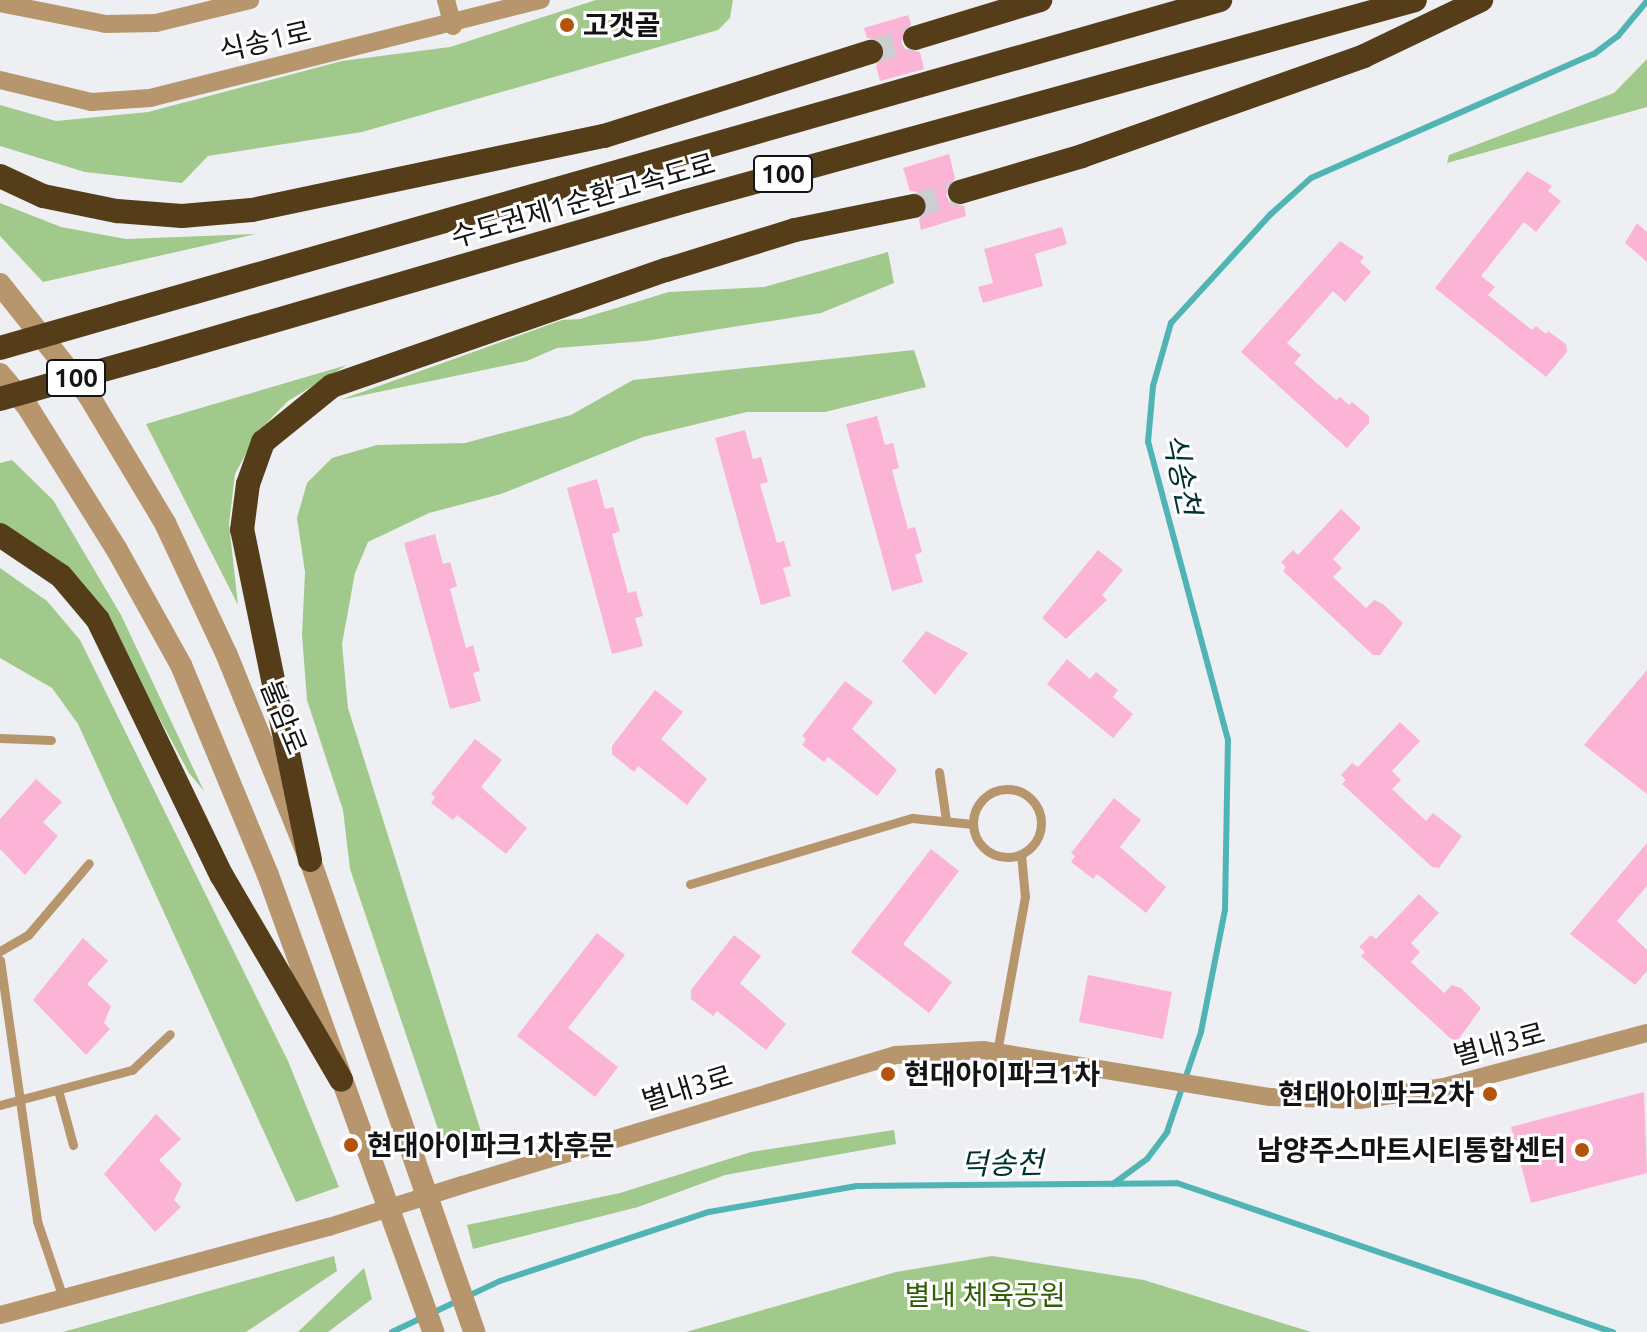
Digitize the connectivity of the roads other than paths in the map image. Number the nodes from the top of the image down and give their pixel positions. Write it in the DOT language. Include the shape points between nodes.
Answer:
graph roads {
  1 [pos="250,0"];
  2 [pos="446,0"];
  3 [pos="541,0"];
  4 [pos="1040,0"];
  5 [pos="1220,0"];
  6 [pos="1415,0"];
  7 [pos="1481,0"];
  8 [pos="0,3"];
  9 [pos="200,6"];
  10 [pos="453,26"];
  11 [pos="915,38"];
  12 [pos="871,52"];
  13 [pos="0,80"];
  14 [pos="0,176"];
  15 [pos="960,192"];
  16 [pos="914,206"];
  17 [pos="0,284"];
  18 [pos="0,348"];
  19 [pos="0,374"];
  20 [pos="0,399"];
  21 [pos="0,535"];
  22 [pos="0,738"];
  23 [pos="51,740"];
  24 [pos="939,772"];
  25 [pos="946,820"];
  26 [pos="973,824"];
  27 [pos="1021,855"];
  28 [pos="310,860"];
  29 [pos="89,863"];
  30 [pos="690,884"];
  31 [pos="0,951"];
  32 [pos="0,960"];
  33 [pos="1647,1033"];
  34 [pos="170,1034"];
  35 [pos="997,1052"];
  36 [pos="341,1080"];
  37 [pos="58,1090"];
  38 [pos="19,1100"];
  39 [pos="0,1105"];
  40 [pos="73,1145"];
  41 [pos="430,1214"];
  42 [pos="397,1224"];
  43 [pos="63,1298"];
  44 [pos="0,1315"];
  45 [pos="422,1332"];
  46 [pos="433,1332"];
  47 [pos="463,1332"];
  48 [pos="474,1332"];
  1 -- 9 [label="street"];
  2 -- 10 [label="street"];
  3 -- 10 [label="street, 식송1로"];
  4 -- 11 [label="highway"];
  5 -- 18 [label="highway, 수도권제1순환고속도로 / 100, bridge"];
  6 -- 20 [label="highway, 수도권제1순환고속도로 / 100, bridge" via="686,201"];
  7 -- 15 [label="highway" via="1364,56 1082,156"];
  8 -- 9 [label="street" via="106,24 156,23"];
  10 -- 13 [label="street, 식송1로" via="150,98 91,102"];
  12 -- 14 [label="highway" via="604,136 252,210 182,216 117,211 43,196"];
  16 -- 28 [label="highway" via="795,230 680,265 332,386 263,442 248,484 242,530"];
  17 -- 28 [label="street, 불암로" via="89,396 165,523 226,653"];
  19 -- 36 [label="street" via="27,406 117,550 181,665 225,763"];
  21 -- 36 [label="highway" via="61,576 98,620 222,876"];
  22 -- 23 [label="lane"];
  24 -- 25 [label="lane"];
  25 -- 26 [label="lane"];
  25 -- 30 [label="lane" via="912,818"];
  26 -- 27 [label="lane" via="983,848 995,855"];
  26 -- 27 [label="lane" via="982,799 993,792 1019,791 1031,798 1041,822 1032,847"];
  27 -- 35 [label="lane" via="1025,897"];
  28 -- 41 [label="street, 불암로"];
  29 -- 31 [label="lane" via="28,935"];
  32 -- 38 [label="lane"];
  33 -- 35 [label="street, 별내3로" via="1444,1087 1359,1100 1270,1097"];
  34 -- 37 [label="lane" via="132,1070"];
  35 -- 43 [label="street, 별내3로, bridge" via="896,1055 329,1227"];
  36 -- 42 [label="street"];
  37 -- 38 [label="lane"];
  37 -- 40 [label="lane"];
  38 -- 39 [label="lane"];
  38 -- 43 [label="lane" via="37,1221"];
  41 -- 47 [label="street"];
  41 -- 48 [label="street"];
  42 -- 45 [label="street"];
  42 -- 46 [label="street"];
  43 -- 44 [label="street, 별내3로"];
}
